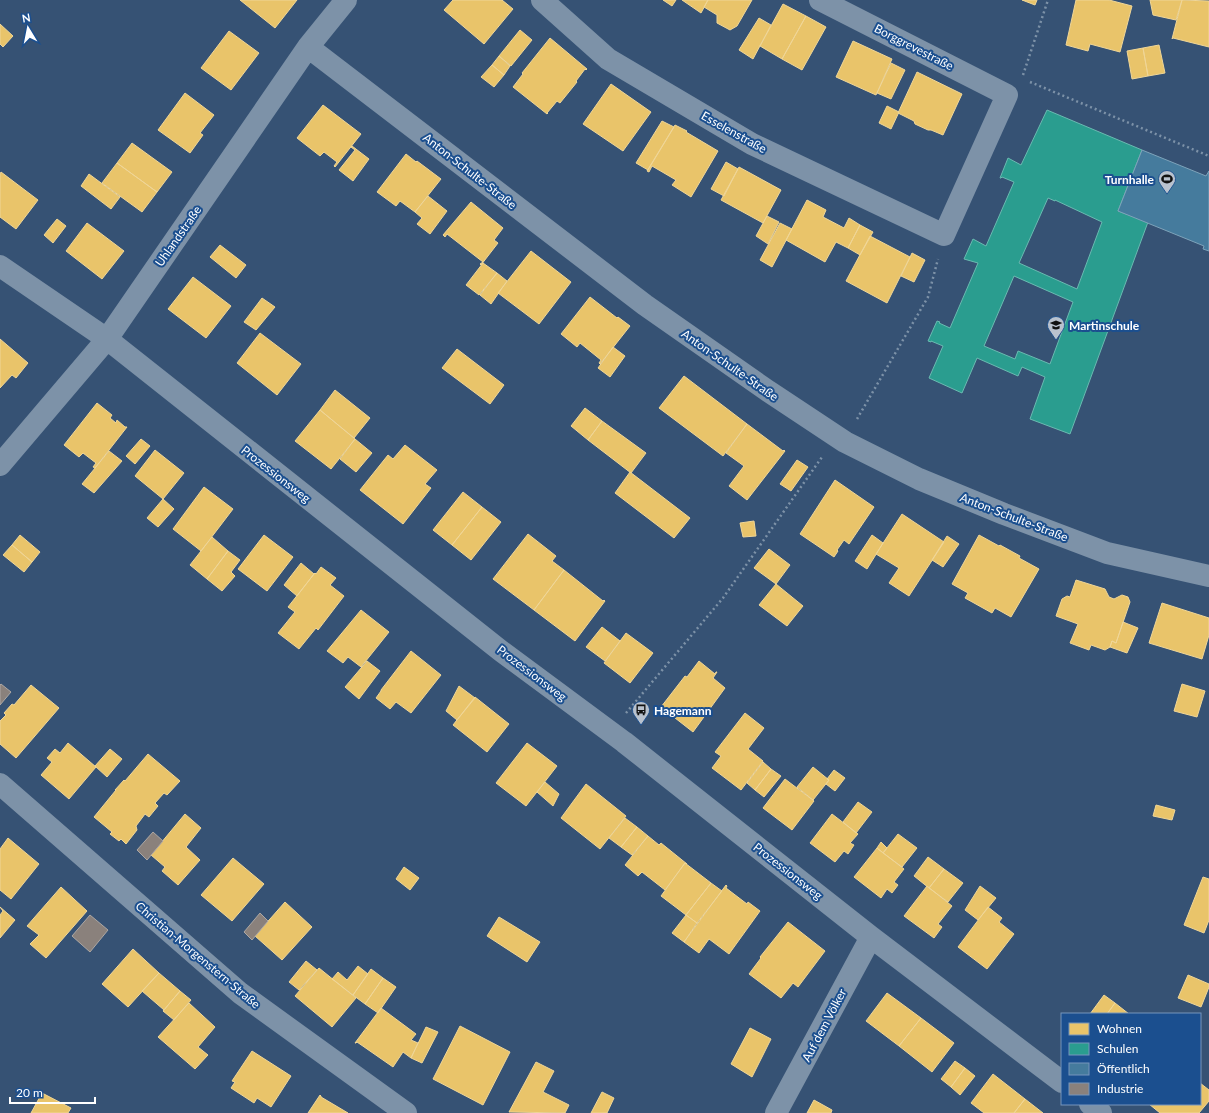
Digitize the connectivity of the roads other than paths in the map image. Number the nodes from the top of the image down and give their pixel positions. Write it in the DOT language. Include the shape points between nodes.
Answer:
graph roads {
  1 [pos="346,0"];
  2 [pos="542,0"];
  3 [pos="820,0"];
  4 [pos="308,47"];
  5 [pos="1014,87"];
  6 [pos="0,266"];
  7 [pos="107,340"];
  8 [pos="0,465"];
  9 [pos="1209,576"];
  10 [pos="0,784"];
  11 [pos="872,936"];
  12 [pos="1061,1081"];
  13 [pos="1091,1105"];
  14 [pos="406,1113"];
  15 [pos="776,1113"];
  16 [pos="1101,1113"];
  1 -- 4 [label="street, Uhlandstraße"];
  2 -- 5 [label="street, Esselenstraße" via="608,58 745,140 944,235"];
  3 -- 5 [label="street, Borggrevestraße"];
  4 -- 7 [label="street, Uhlandstraße"];
  4 -- 9 [label="street, Anton-Schulte-Straße" via="644,305 840,440 919,479 1100,550"];
  6 -- 7 [label="street, Prozessionsweg"];
  7 -- 8 [label="street, Uhlandstraße"];
  7 -- 11 [label="street, Prozessionsweg" via="501,651 610,731"];
  10 -- 14 [label="street, Christian-Morgenstern-Straße" via="240,993"];
  11 -- 12 [label="street, Prozessionsweg"];
  11 -- 15 [label="street, Auf dem Völker"];
  13 -- 16 [label="street"];
}
